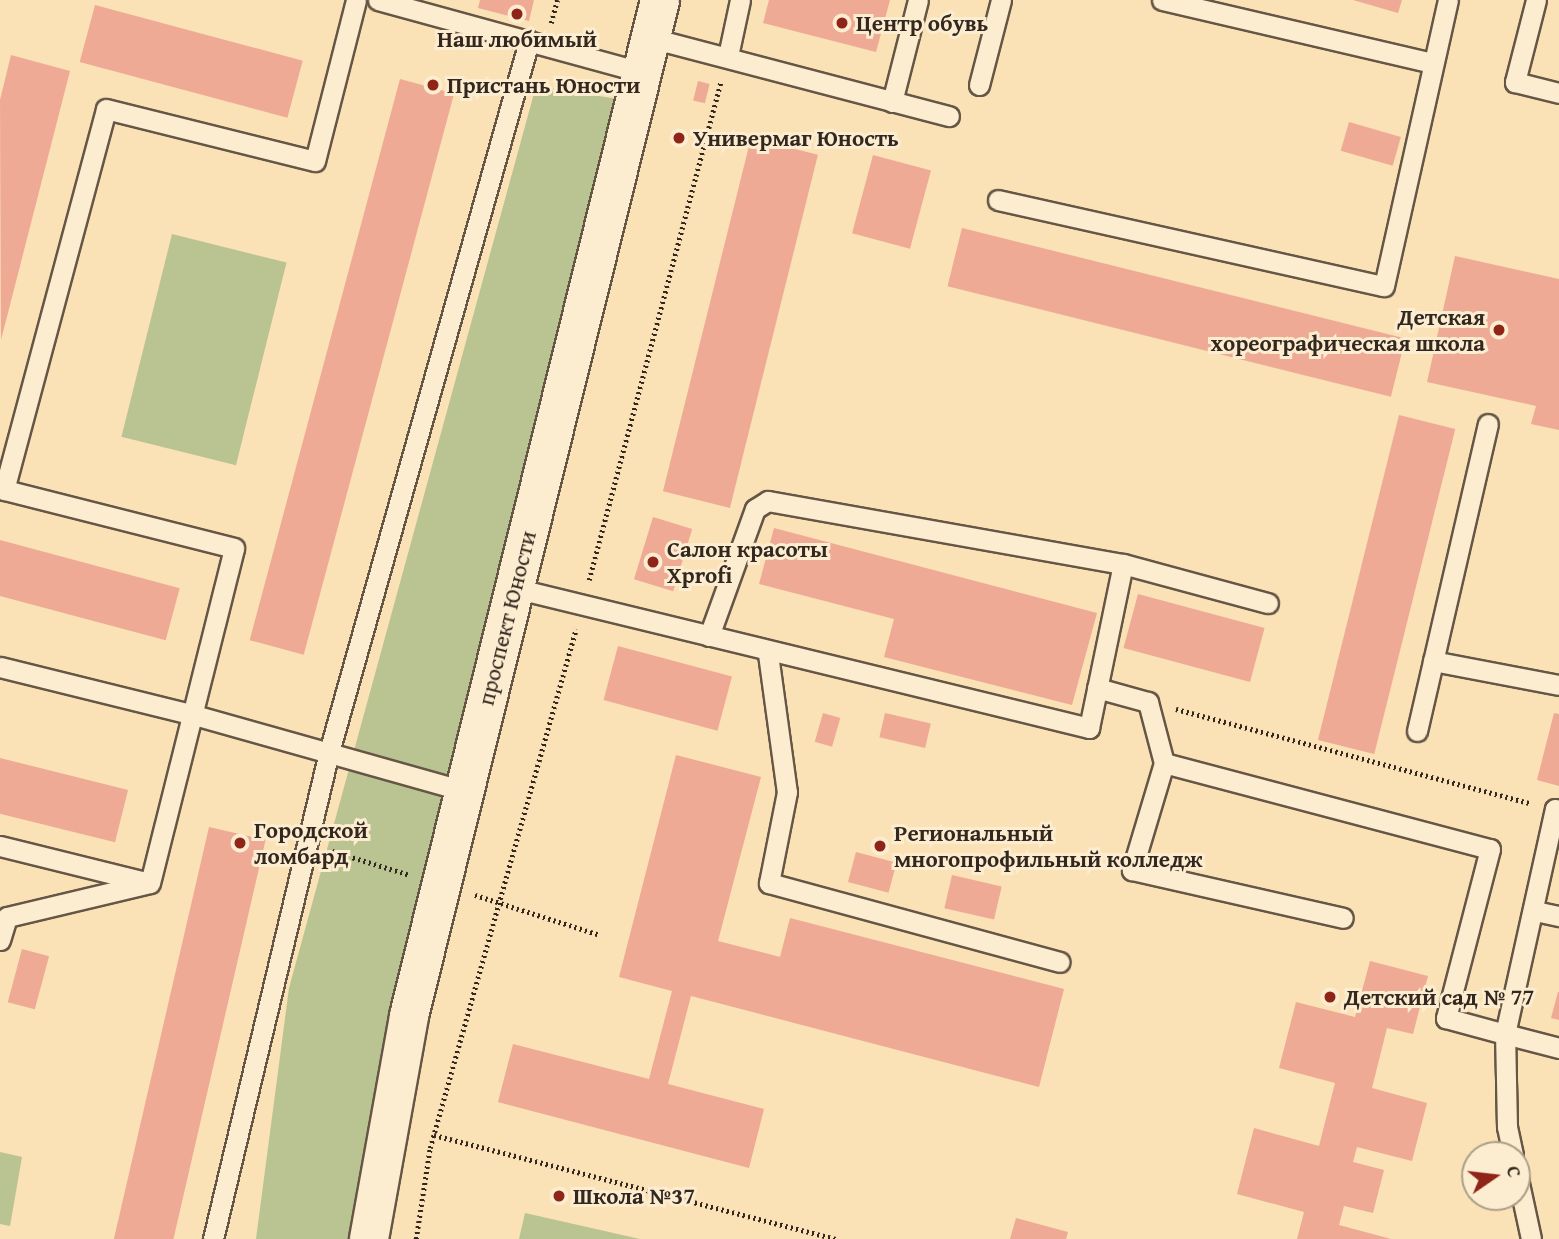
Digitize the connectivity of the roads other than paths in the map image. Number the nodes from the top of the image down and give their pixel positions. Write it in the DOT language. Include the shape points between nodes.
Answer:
graph roads {
  1 [pos="356,0"];
  2 [pos="378,0"];
  3 [pos="660,0"];
  4 [pos="740,0"];
  5 [pos="918,0"];
  6 [pos="1001,0"];
  7 [pos="1162,0"];
  8 [pos="1448,0"];
  9 [pos="1536,0"];
  10 [pos="529,41"];
  11 [pos="646,55"];
  12 [pos="728,56"];
  13 [pos="1433,63"];
  14 [pos="979,85"];
  15 [pos="1559,93"];
  16 [pos="892,102"];
  17 [pos="949,116"];
  18 [pos="998,200"];
  19 [pos="1488,424"];
  20 [pos="2,489"];
  21 [pos="1123,564"];
  22 [pos="514,588"];
  23 [pos="1268,603"];
  24 [pos="709,636"];
  25 [pos="768,653"];
  26 [pos="1433,661"];
  27 [pos="0,667"];
  28 [pos="1559,685"];
  29 [pos="1097,688"];
  30 [pos="194,715"];
  31 [pos="1417,731"];
  32 [pos="329,752"];
  33 [pos="1164,762"];
  34 [pos="464,791"];
  35 [pos="1557,810"];
  36 [pos="0,846"];
  37 [pos="150,883"];
  38 [pos="1535,911"];
  39 [pos="1559,916"];
  40 [pos="1343,918"];
  41 [pos="0,940"];
  42 [pos="1059,962"];
  43 [pos="1505,1034"];
  44 [pos="1559,1048"];
  45 [pos="1510,1141"];
  46 [pos="1525,1211"];
  47 [pos="213,1239"];
  48 [pos="369,1239"];
  49 [pos="1531,1239"];
  1 -- 20 [label="lane" via="315,161 106,109"];
  2 -- 10 [label="lane"];
  3 -- 11 [label="main road, проспект Юности"];
  4 -- 12 [label="lane"];
  5 -- 16 [label="lane"];
  6 -- 14 [label="lane"];
  7 -- 13 [label="lane"];
  8 -- 13 [label="lane"];
  9 -- 15 [label="lane" via="1515,82"];
  10 -- 11 [label="lane"];
  10 -- 32 [label="lane"];
  11 -- 12 [label="lane"];
  11 -- 22 [label="main road, проспект Юности"];
  12 -- 16 [label="lane"];
  13 -- 18 [label="lane" via="1384,286"];
  16 -- 17 [label="lane"];
  19 -- 26 [label="lane"];
  20 -- 30 [label="lane" via="234,548"];
  21 -- 23 [label="lane"];
  21 -- 24 [label="lane" via="768,501 755,509"];
  21 -- 29 [label="lane"];
  22 -- 24 [label="lane"];
  22 -- 34 [label="main road, проспект Юности"];
  24 -- 25 [label="lane"];
  25 -- 29 [label="lane" via="1088,728"];
  25 -- 42 [label="lane" via="787,792 769,883"];
  26 -- 28 [label="lane"];
  26 -- 31 [label="lane"];
  27 -- 30 [label="lane"];
  29 -- 33 [label="lane" via="1148,702"];
  30 -- 32 [label="lane"];
  30 -- 37 [label="lane"];
  32 -- 34 [label="lane"];
  32 -- 47 [label="lane"];
  33 -- 40 [label="lane" via="1132,870"];
  33 -- 43 [label="lane" via="1490,849 1446,1018"];
  34 -- 48 [label="main road, проспект Юности" via="409,1016"];
  35 -- 38 [label="lane"];
  36 -- 37 [label="lane"];
  37 -- 41 [label="lane" via="7,917"];
  38 -- 39 [label="lane"];
  38 -- 43 [label="lane"];
  43 -- 44 [label="lane"];
  43 -- 45 [label="lane"];
  46 -- 49 [label="lane"];
}
